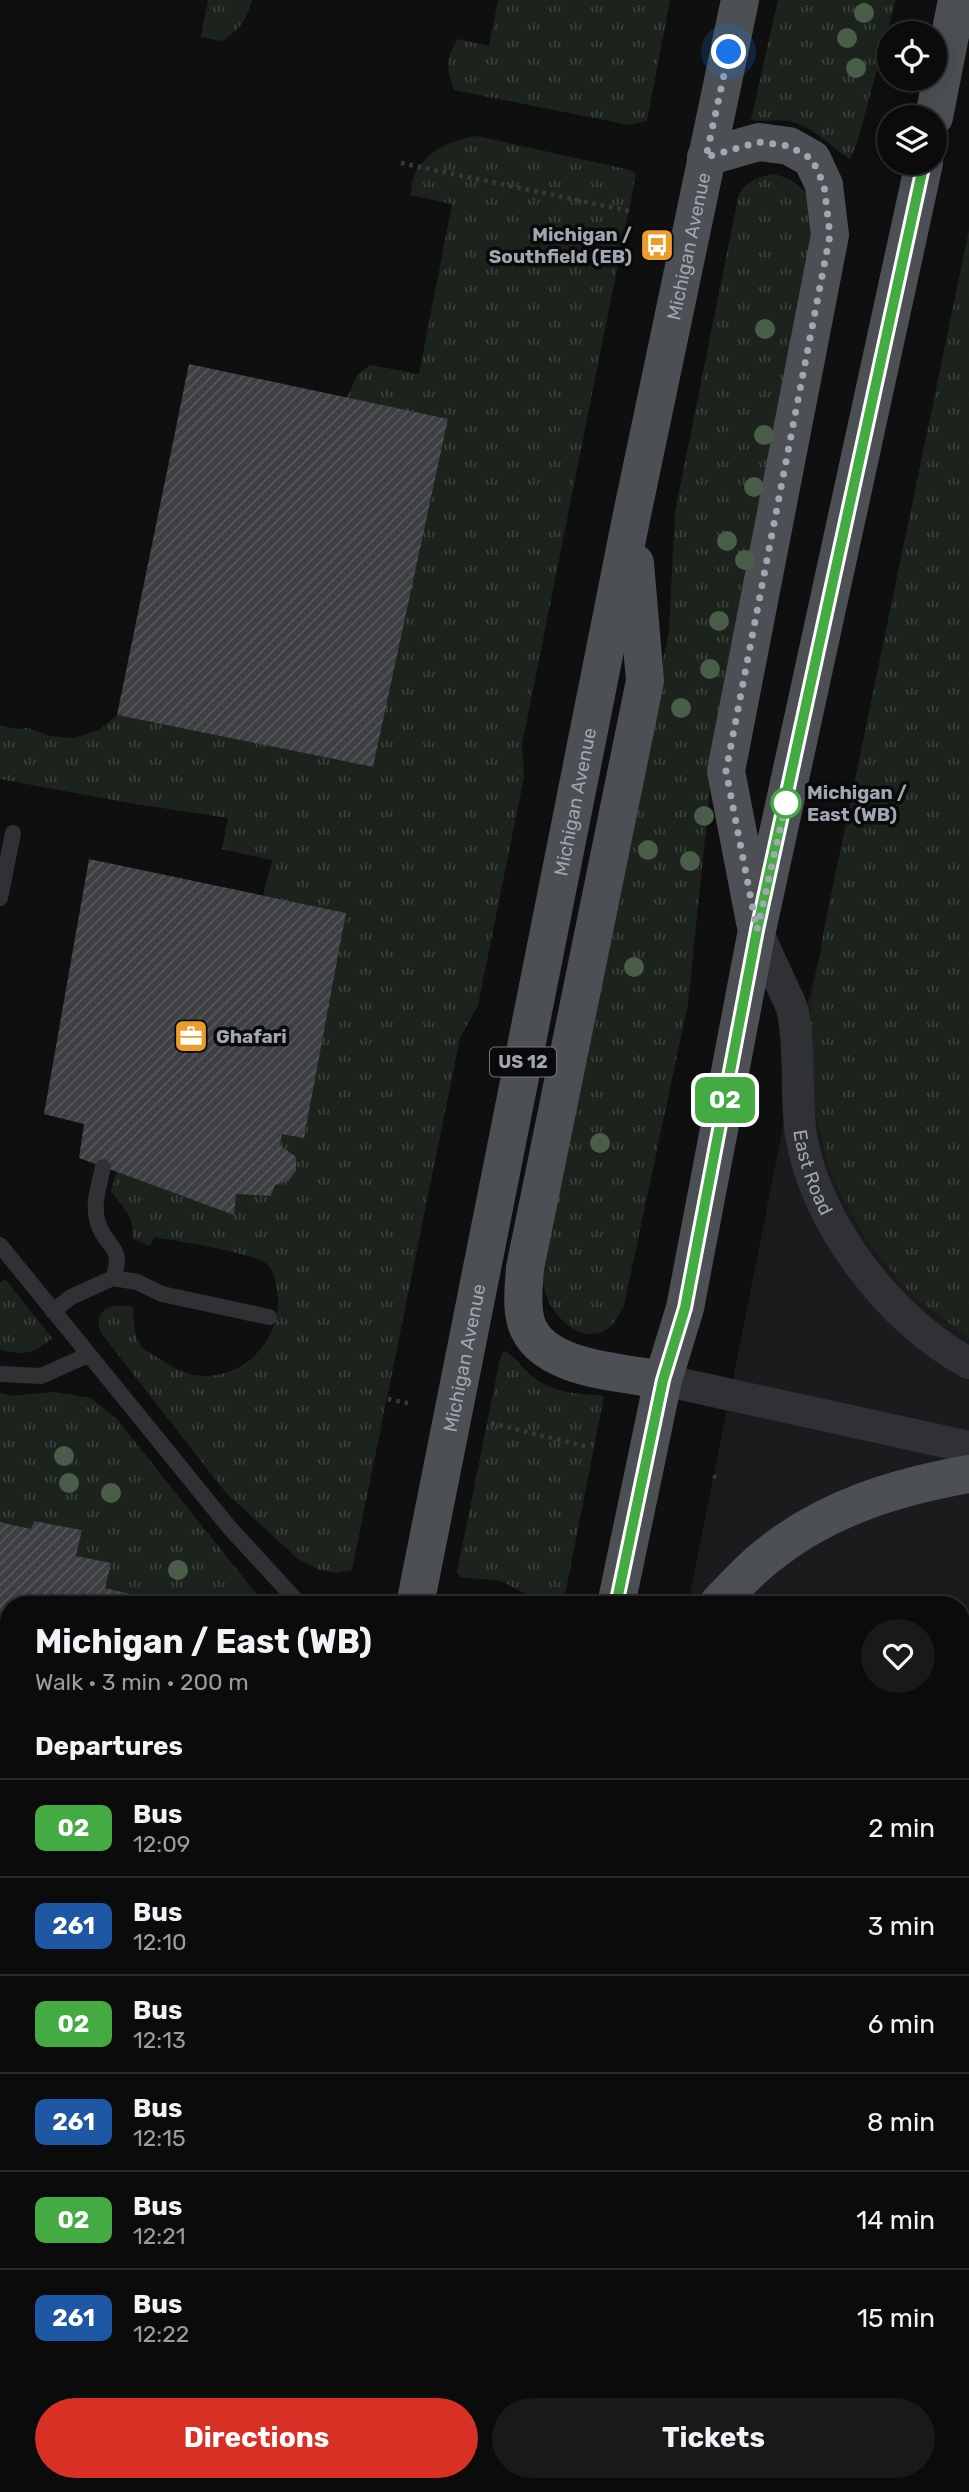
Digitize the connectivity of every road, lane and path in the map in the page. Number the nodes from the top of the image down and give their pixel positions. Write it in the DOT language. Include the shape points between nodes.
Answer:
graph roads {
  1 [pos="740,0"];
  2 [pos="957,0"];
  3 [pos="969,72"];
  4 [pos="936,105"];
  5 [pos="947,124"];
  6 [pos="706,157"];
  7 [pos="401,163"];
  8 [pos="921,175"];
  9 [pos="634,212"];
  10 [pos="631,519"];
  11 [pos="13,833"];
  12 [pos="0,898"];
  13 [pos="757,930"];
  14 [pos="103,1167"];
  15 [pos="0,1245"];
  16 [pos="113,1278"];
  17 [pos="53,1311"];
  18 [pos="269,1317"];
  19 [pos="88,1355"];
  20 [pos="969,1363"];
  21 [pos="0,1374"];
  22 [pos="663,1380"];
  23 [pos="388,1399"];
  24 [pos="411,1404"];
  25 [pos="487,1422"];
  26 [pos="588,1447"];
  27 [pos="969,1447"];
  28 [pos="969,1474"];
  29 [pos="713,1476"];
  30 [pos="720,1479"];
  31 [pos="292,1596"];
  32 [pos="417,1596"];
  33 [pos="618,1596"];
  34 [pos="726,1596"];
  1 -- 6 [label="main road, Michigan Avenue / US 12"];
  2 -- 4 [label="main road"];
  3 -- 5 [label="main road"];
  6 -- 10 [label="main road, Michigan Avenue / US 12"];
  6 -- 13 [label="main road" via="759,142 789,146 812,159 824,185 830,235 726,771"];
  7 -- 9 [label="path"];
  8 -- 13 [label="main road"];
  10 -- 22 [label="main road" via="645,681 525,1268 523,1297 533,1336 559,1358"];
  10 -- 32 [label="main road, Michigan Avenue / US 12"];
  11 -- 12 [label="lane"];
  13 -- 20 [label="street, East Road" via="793,1011 801,1134 808,1167 825,1207 847,1246 891,1301"];
  13 -- 22 [label="main road" via="685,1308"];
  14 -- 16 [label="lane" via="96,1210 119,1263"];
  15 -- 17 [label="lane"];
  16 -- 17 [label="lane" via="71,1297"];
  16 -- 18 [label="lane" via="162,1294"];
  17 -- 19 [label="lane"];
  19 -- 21 [label="lane" via="41,1376"];
  19 -- 31 [label="lane" via="229,1527"];
  22 -- 27 [label="street"];
  22 -- 33 [label="main road"];
  23 -- 24 [label="path"];
  25 -- 26 [label="path"];
  28 -- 34 [label="main road" via="873,1497 810,1526 765,1557"];
  29 -- 30 [label="path"];
}
